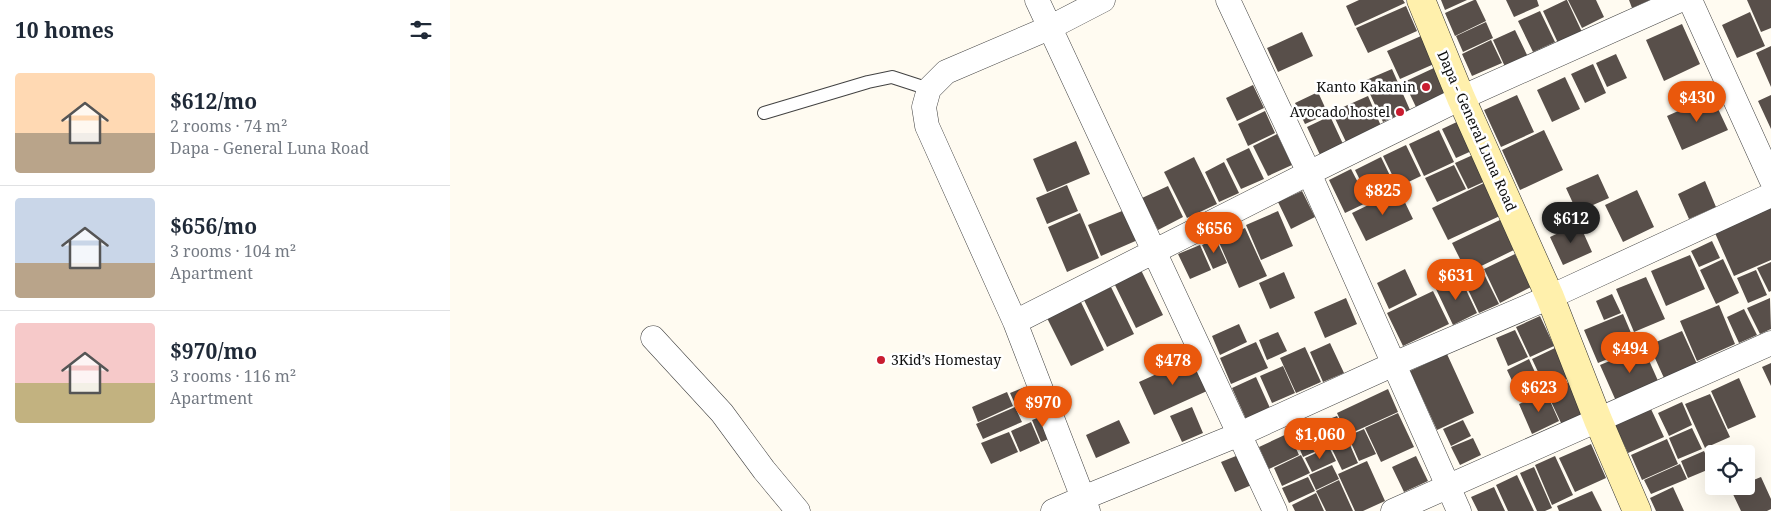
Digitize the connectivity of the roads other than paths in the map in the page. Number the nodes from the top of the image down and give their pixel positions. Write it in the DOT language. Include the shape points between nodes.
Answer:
graph roads {
  1 [pos="1037,0"];
  2 [pos="1103,0"];
  3 [pos="1228,0"];
  4 [pos="1421,0"];
  5 [pos="1680,0"];
  6 [pos="1690,0"];
  7 [pos="1049,28"];
  8 [pos="929,89"];
  9 [pos="1461,98"];
  10 [pos="764,113"];
  11 [pos="1309,173"];
  12 [pos="1771,180"];
  13 [pos="1771,195"];
  14 [pos="1154,251"];
  15 [pos="1550,297"];
  16 [pos="1015,322"];
  17 [pos="653,338"];
  18 [pos="1771,343"];
  19 [pos="1394,364"];
  20 [pos="1598,420"];
  21 [pos="1240,434"];
  22 [pos="1447,486"];
  23 [pos="1086,504"];
  24 [pos="798,511"];
  25 [pos="1053,511"];
  26 [pos="1276,511"];
  27 [pos="1393,511"];
  28 [pos="1459,511"];
  29 [pos="1636,511"];
  1 -- 7 [label="street"];
  2 -- 7 [label="street"];
  3 -- 11 [label="street"];
  4 -- 9 [label="main road, Dapa - General Luna Road"];
  5 -- 9 [label="street"];
  6 -- 12 [label="street"];
  7 -- 8 [label="street" via="946,72"];
  7 -- 14 [label="street"];
  8 -- 10 [label="lane" via="892,77"];
  8 -- 16 [label="street" via="924,107 927,126"];
  9 -- 11 [label="street"];
  9 -- 15 [label="main road, Dapa - General Luna Road"];
  11 -- 14 [label="street"];
  11 -- 19 [label="street"];
  13 -- 15 [label="street"];
  14 -- 16 [label="street"];
  14 -- 21 [label="street"];
  15 -- 19 [label="street"];
  15 -- 20 [label="main road, Dapa - General Luna Road"];
  16 -- 23 [label="street"];
  17 -- 24 [label="street" via="722,413"];
  18 -- 20 [label="street"];
  19 -- 21 [label="street"];
  19 -- 22 [label="street"];
  20 -- 22 [label="street"];
  20 -- 29 [label="main road, Dapa - General Luna Road"];
  21 -- 23 [label="street"];
  21 -- 26 [label="street"];
  22 -- 27 [label="street"];
  22 -- 28 [label="street"];
  23 -- 25 [label="street"];
}
